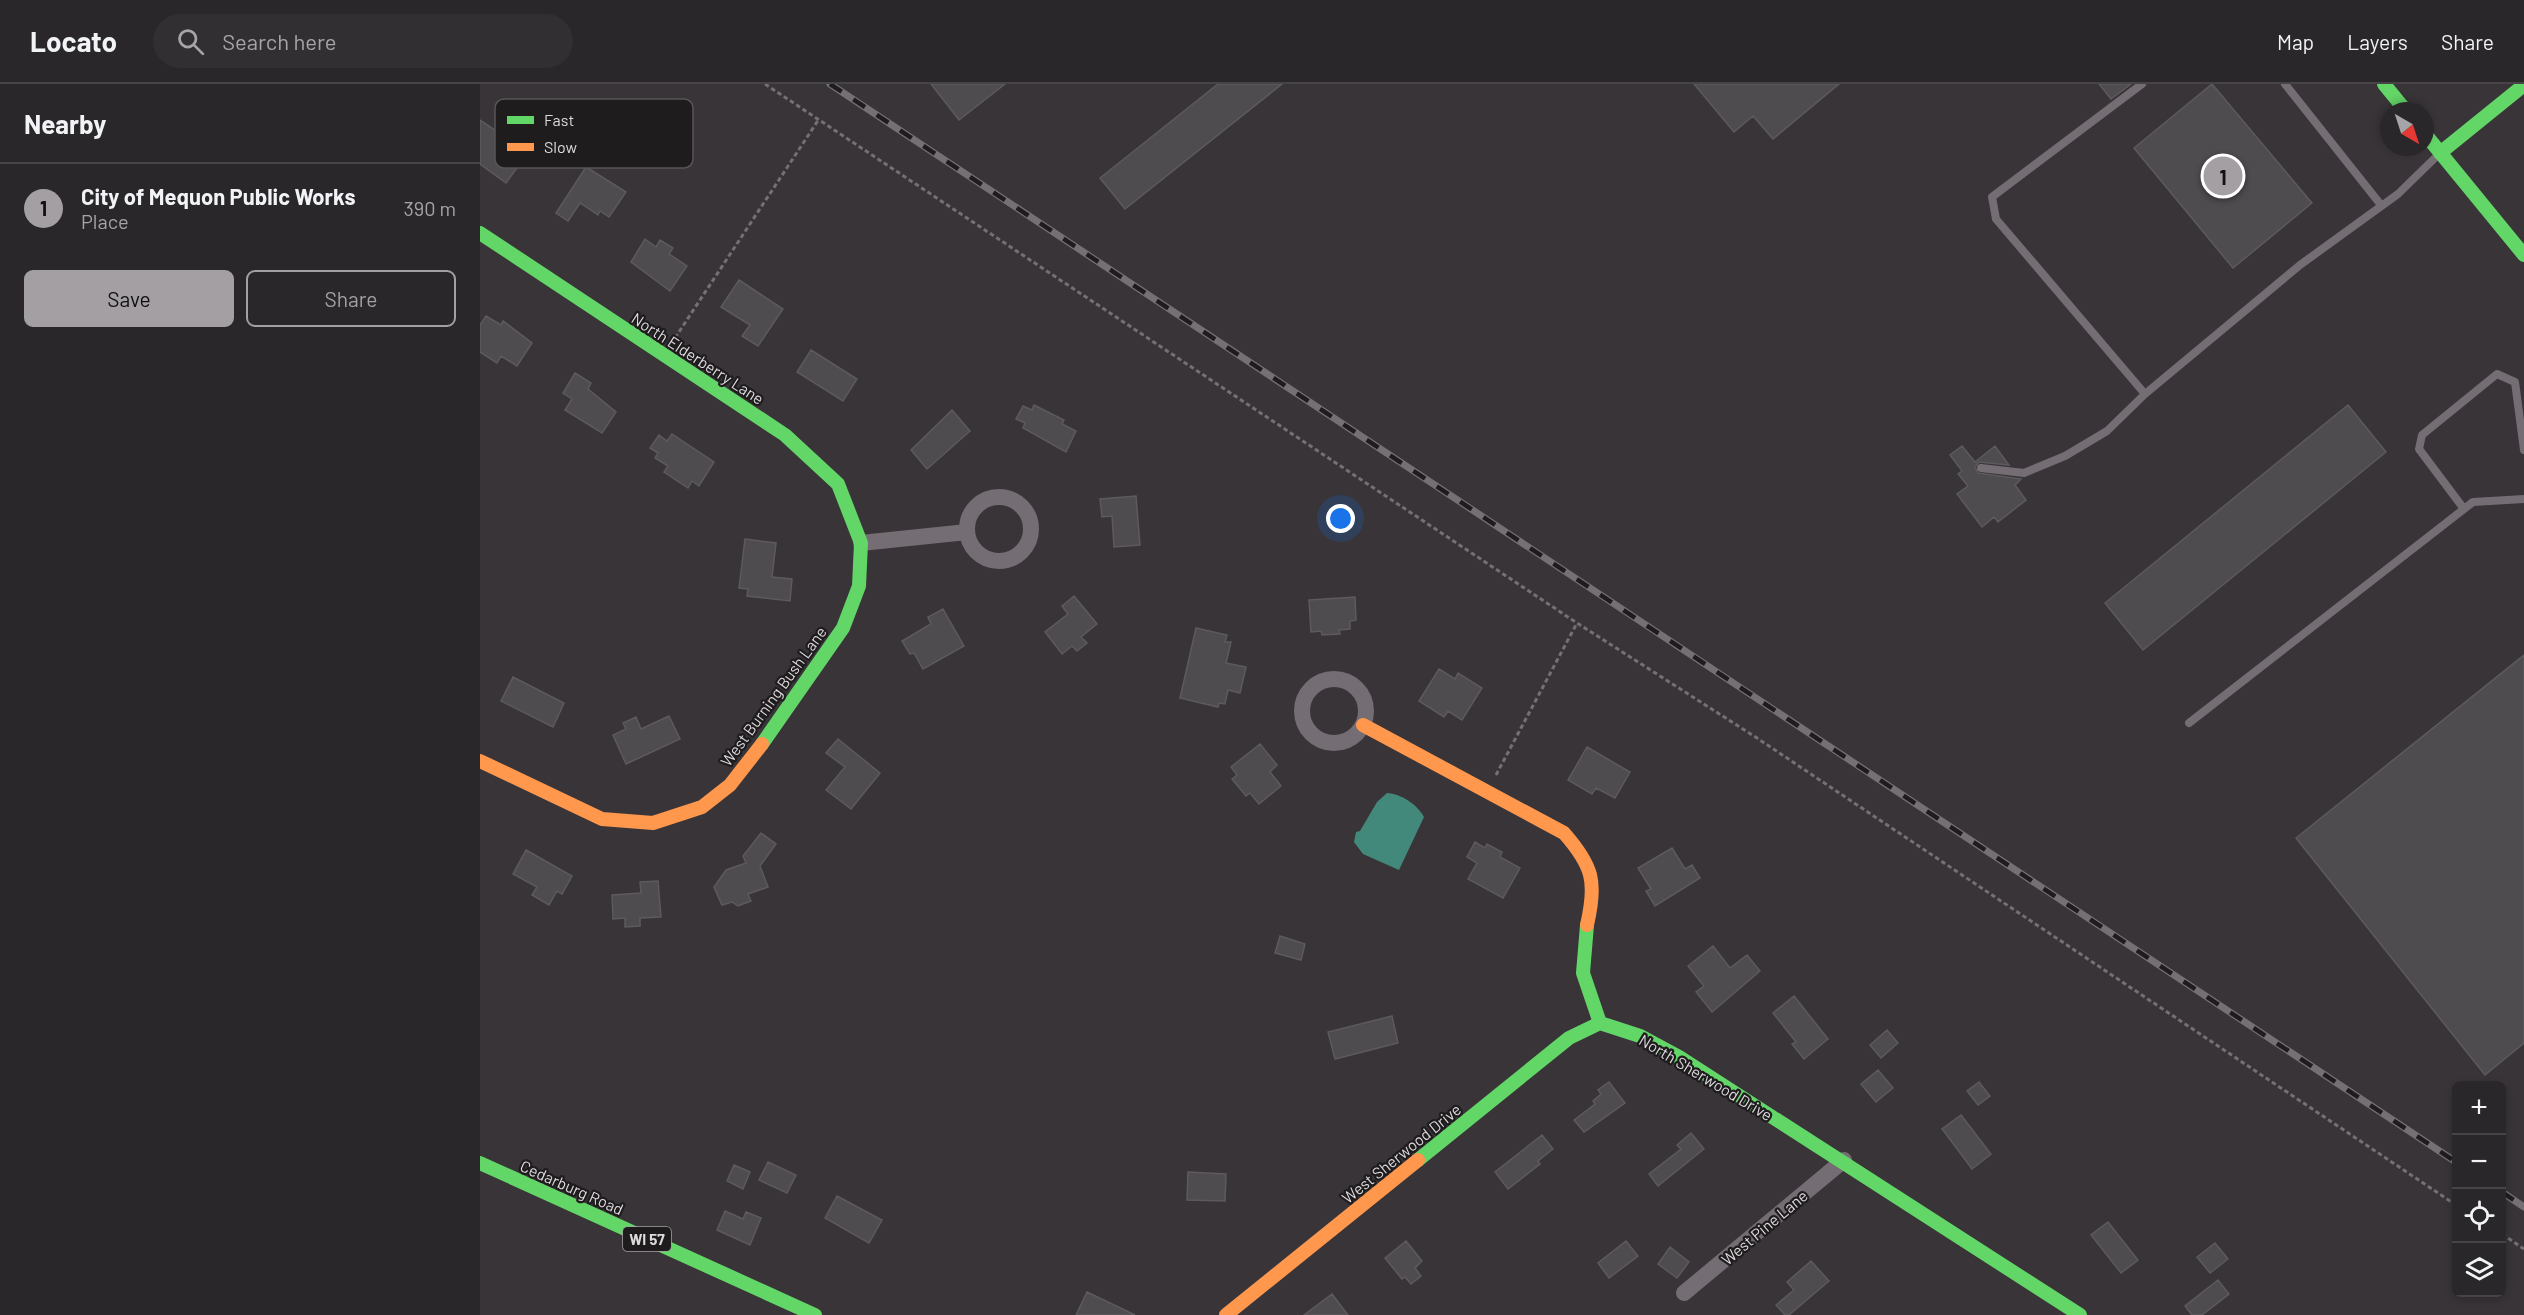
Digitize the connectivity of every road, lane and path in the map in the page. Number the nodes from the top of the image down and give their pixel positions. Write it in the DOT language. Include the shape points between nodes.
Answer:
graph roads {
  1 [pos="765,84"];
  2 [pos="2142,84"];
  3 [pos="2285,84"];
  4 [pos="2384,84"];
  5 [pos="2524,85"];
  6 [pos="2399,102"];
  7 [pos="819,119"];
  8 [pos="2434,145"];
  9 [pos="2440,153"];
  10 [pos="2381,205"];
  11 [pos="480,233"];
  12 [pos="2524,255"];
  13 [pos="664,354"];
  14 [pos="2145,394"];
  15 [pos="2524,450"];
  16 [pos="1981,468"];
  17 [pos="2524,499"];
  18 [pos="2464,509"];
  19 [pos="967,532"];
  20 [pos="861,543"];
  21 [pos="1578,623"];
  22 [pos="2188,723"];
  23 [pos="1363,725"];
  24 [pos="480,761"];
  25 [pos="1487,791"];
  26 [pos="1600,1023"];
  27 [pos="1844,1160"];
  28 [pos="480,1163"];
  29 [pos="2452,1202"];
  30 [pos="2506,1237"];
  31 [pos="2524,1249"];
  32 [pos="1684,1293"];
  33 [pos="815,1315"];
  34 [pos="1226,1315"];
  35 [pos="2080,1315"];
  1 -- 7 [label="path"];
  2 -- 14 [label="lane" via="1992,197 1996,219"];
  3 -- 10 [label="lane"];
  4 -- 6 [label="street"];
  5 -- 9 [label="street"];
  7 -- 13 [label="path"];
  7 -- 21 [label="path"];
  8 -- 9 [label="street"];
  9 -- 10 [label="lane"];
  9 -- 12 [label="street"];
  10 -- 14 [label="lane" via="2300,265"];
  11 -- 13 [label="street, North Elderberry Lane"];
  13 -- 20 [label="street, North Elderberry Lane" via="785,435 838,484"];
  14 -- 16 [label="lane" via="2107,430 2065,456 2024,473"];
  15 -- 18 [label="lane" via="2515,382 2497,374 2422,435 2419,449"];
  17 -- 18 [label="lane" via="2473,502"];
  18 -- 22 [label="lane"];
  19 -- 20 [label="street"];
  20 -- 24 [label="street, West Burning Bush Lane" via="859,586 843,628 757,752 730,785 702,807 653,823 602,819"];
  21 -- 25 [label="path"];
  21 -- 29 [label="path"];
  23 -- 25 [label="street"];
  25 -- 26 [label="street" via="1564,833 1582,851 1595,889 1583,940 1582,968"];
  26 -- 27 [label="street, North Sherwood Drive" via="1657,1044"];
  26 -- 34 [label="street, West Sherwood Drive" via="1569,1038"];
  27 -- 32 [label="street, West Pine Lane"];
  27 -- 35 [label="street, North Sherwood Drive"];
  28 -- 33 [label="street, Cedarburg Road / WI 57"];
  30 -- 31 [label="path"];
}
